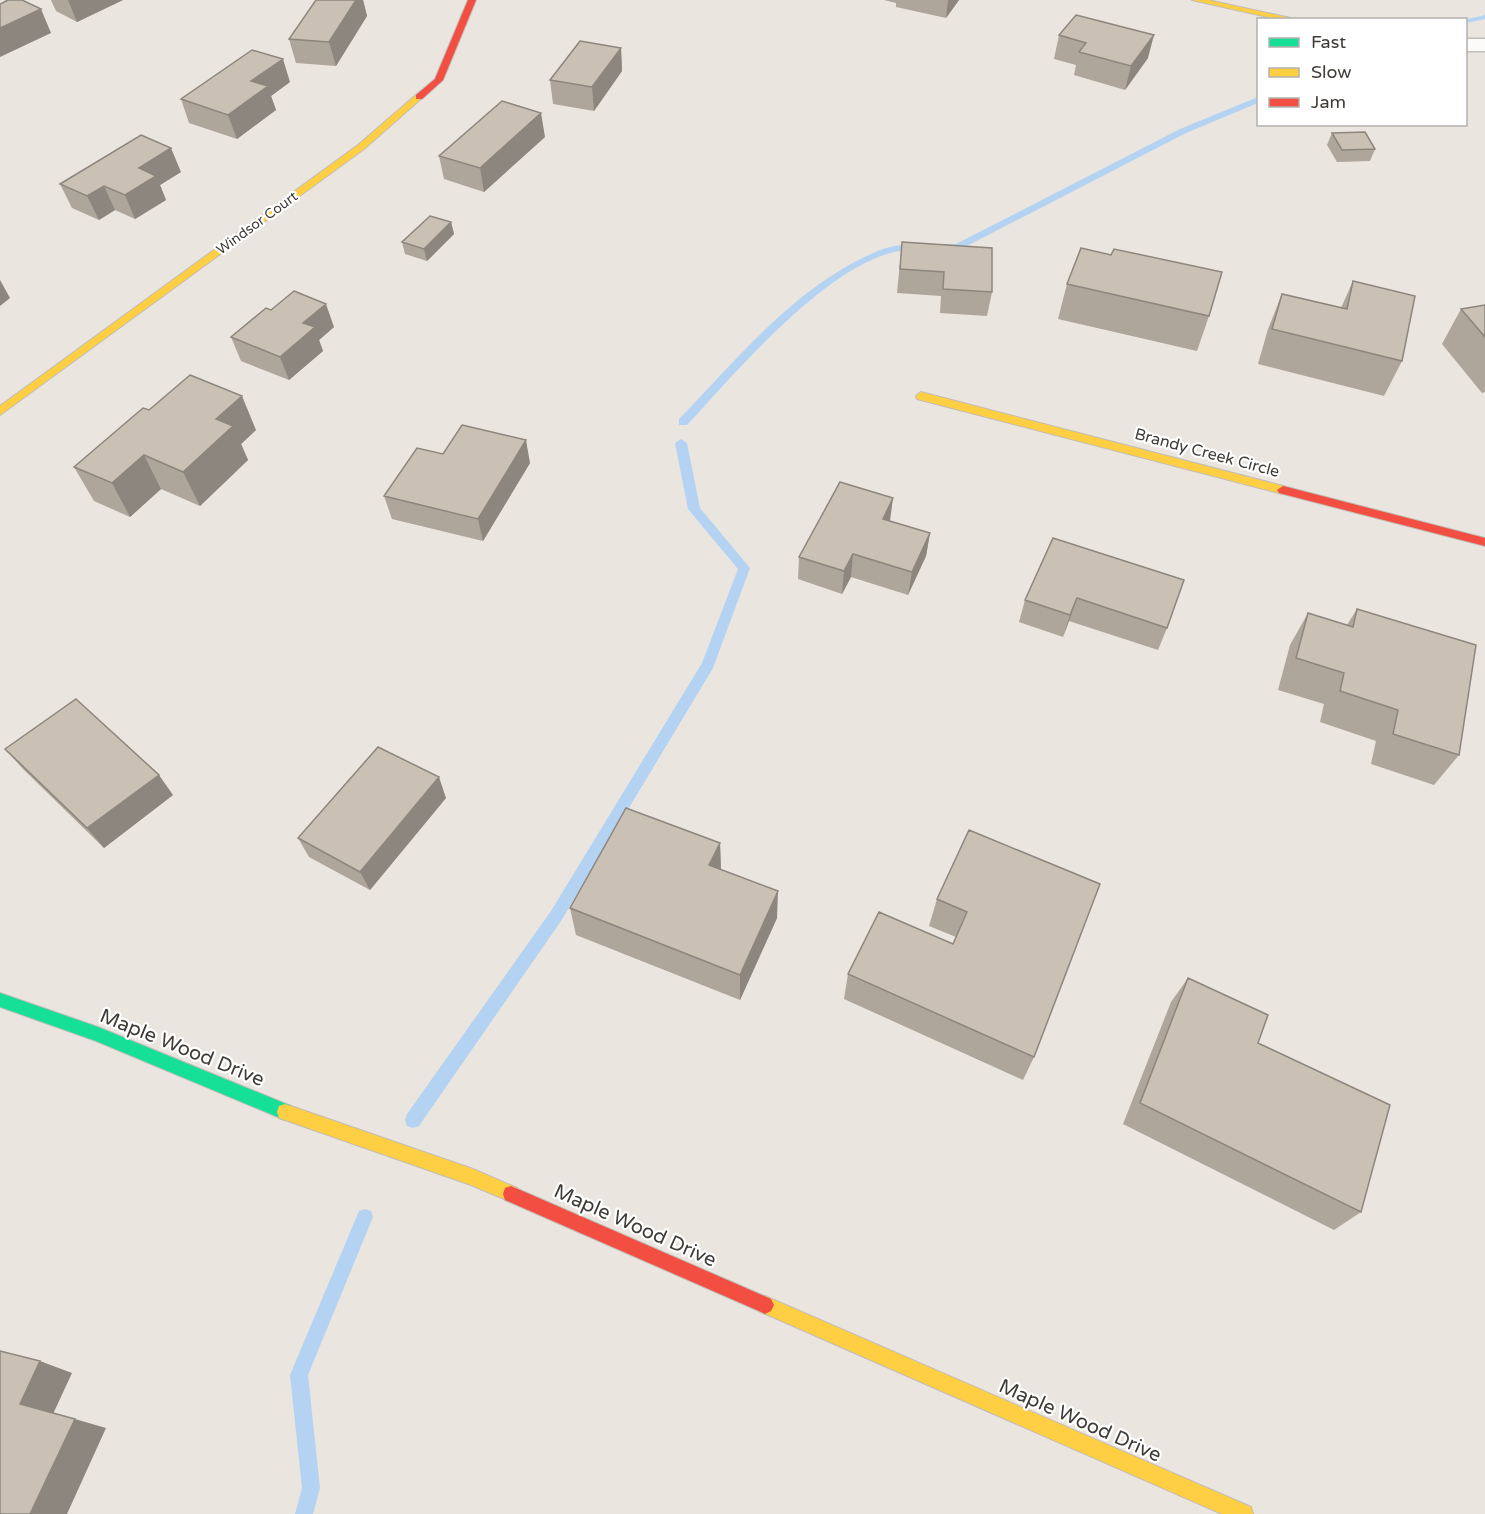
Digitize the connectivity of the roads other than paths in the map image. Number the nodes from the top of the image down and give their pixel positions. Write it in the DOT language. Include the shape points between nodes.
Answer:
graph roads {
  1 [pos="472,0"];
  2 [pos="1196,0"];
  3 [pos="1286,18"];
  4 [pos="1467,45"];
  5 [pos="1485,45"];
  6 [pos="921,396"];
  7 [pos="0,411"];
  8 [pos="1485,542"];
  9 [pos="0,1000"];
  10 [pos="1244,1514"];
  1 -- 7 [label="street, Windsor Court" via="439,80 361,147"];
  2 -- 3 [label="street"];
  4 -- 5 [label="street"];
  6 -- 8 [label="street, Brandy Creek Circle"];
  9 -- 10 [label="street, Maple Wood Drive" via="98,1034 317,1125 473,1177"];
}
